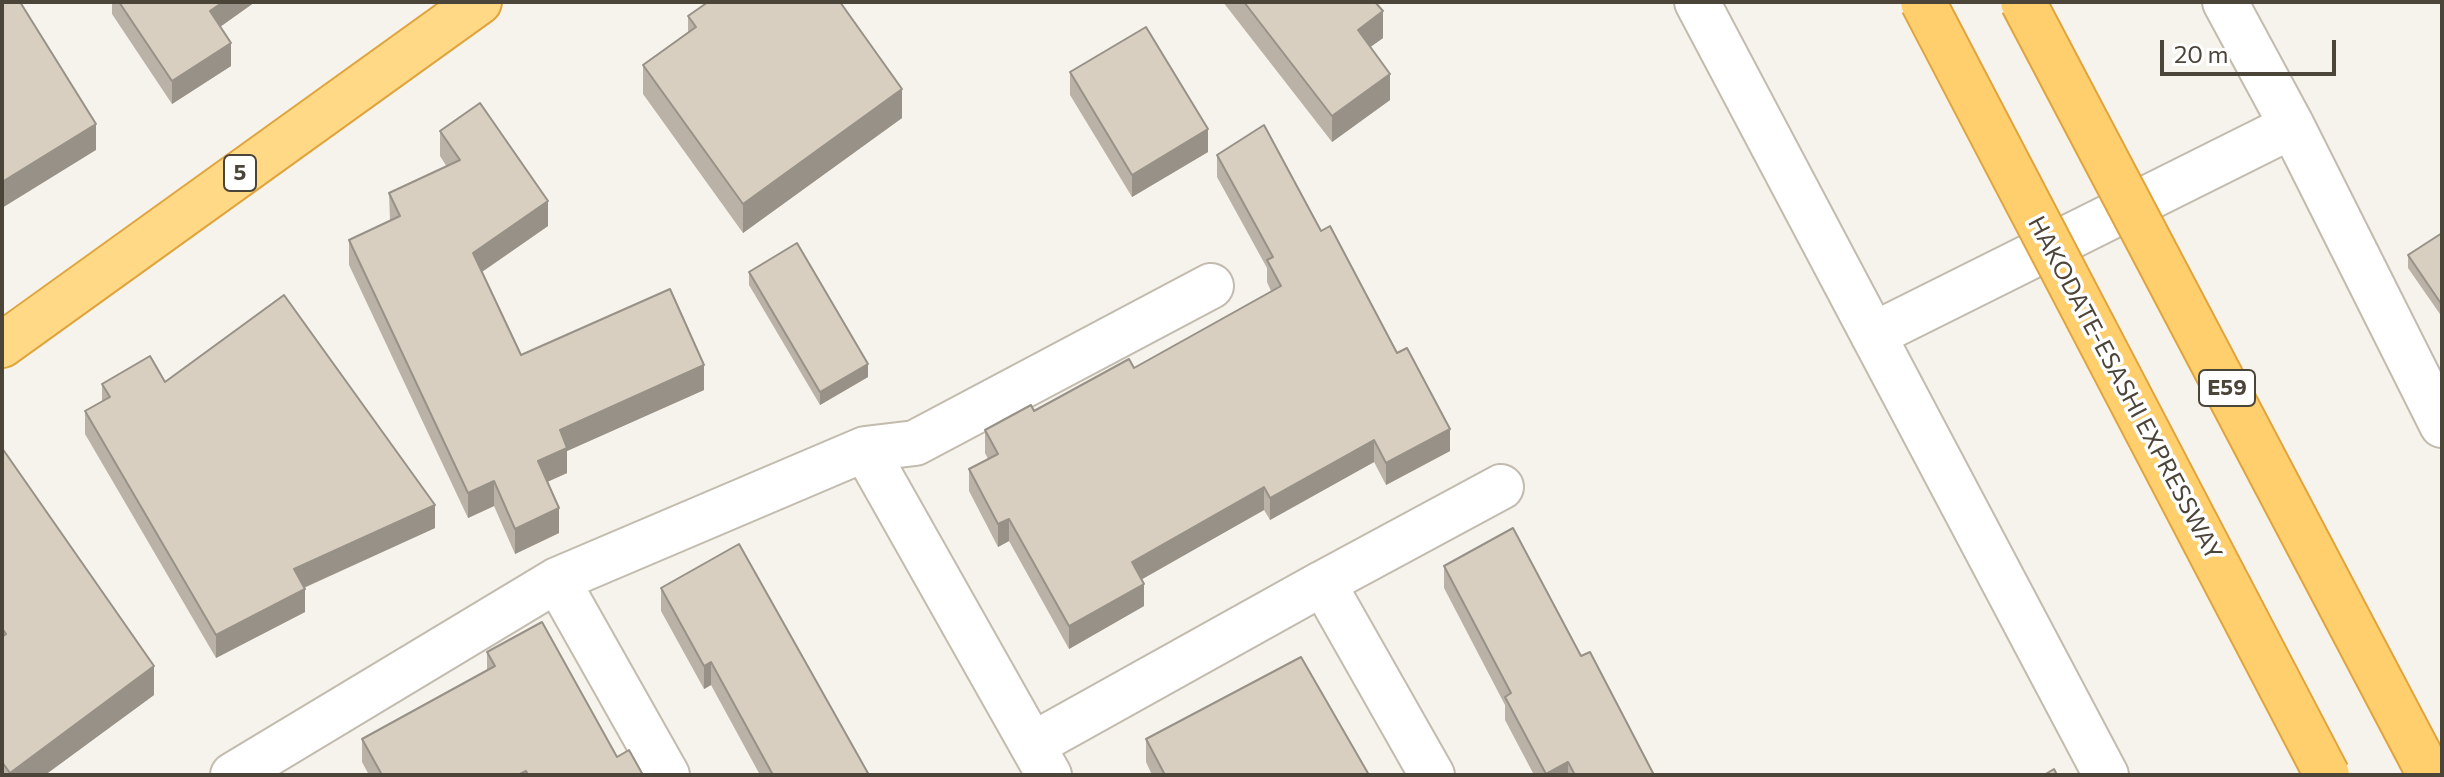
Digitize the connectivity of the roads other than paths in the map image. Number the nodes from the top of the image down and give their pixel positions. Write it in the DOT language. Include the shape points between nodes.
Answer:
graph roads {
  1 [pos="479,2"];
  2 [pos="1697,2"];
  3 [pos="1923,2"];
  4 [pos="2023,2"];
  5 [pos="2225,2"];
  6 [pos="2292,126"];
  7 [pos="1211,286"];
  8 [pos="1873,335"];
  9 [pos="2,345"];
  10 [pos="2442,425"];
  11 [pos="865,449"];
  12 [pos="1501,487"];
  13 [pos="557,580"];
  14 [pos="1323,583"];
  15 [pos="1040,760"];
  16 [pos="259,768"];
  17 [pos="667,775"];
  18 [pos="1432,775"];
  19 [pos="2106,775"];
  20 [pos="2327,775"];
  21 [pos="2430,775"];
  1 -- 9 [label="highway, 5"];
  2 -- 8 [label="street"];
  3 -- 20 [label="highway, HAKODATE-ESASHI EXPRESSWAY, bridge"];
  4 -- 21 [label="highway, E59, bridge"];
  5 -- 6 [label="street"];
  6 -- 8 [label="street"];
  6 -- 10 [label="street"];
  7 -- 11 [label="street" via="915,443"];
  8 -- 19 [label="street"];
  11 -- 13 [label="street"];
  11 -- 15 [label="street"];
  12 -- 14 [label="street"];
  13 -- 16 [label="street"];
  13 -- 17 [label="street"];
  14 -- 15 [label="street"];
  14 -- 18 [label="street"];
}
